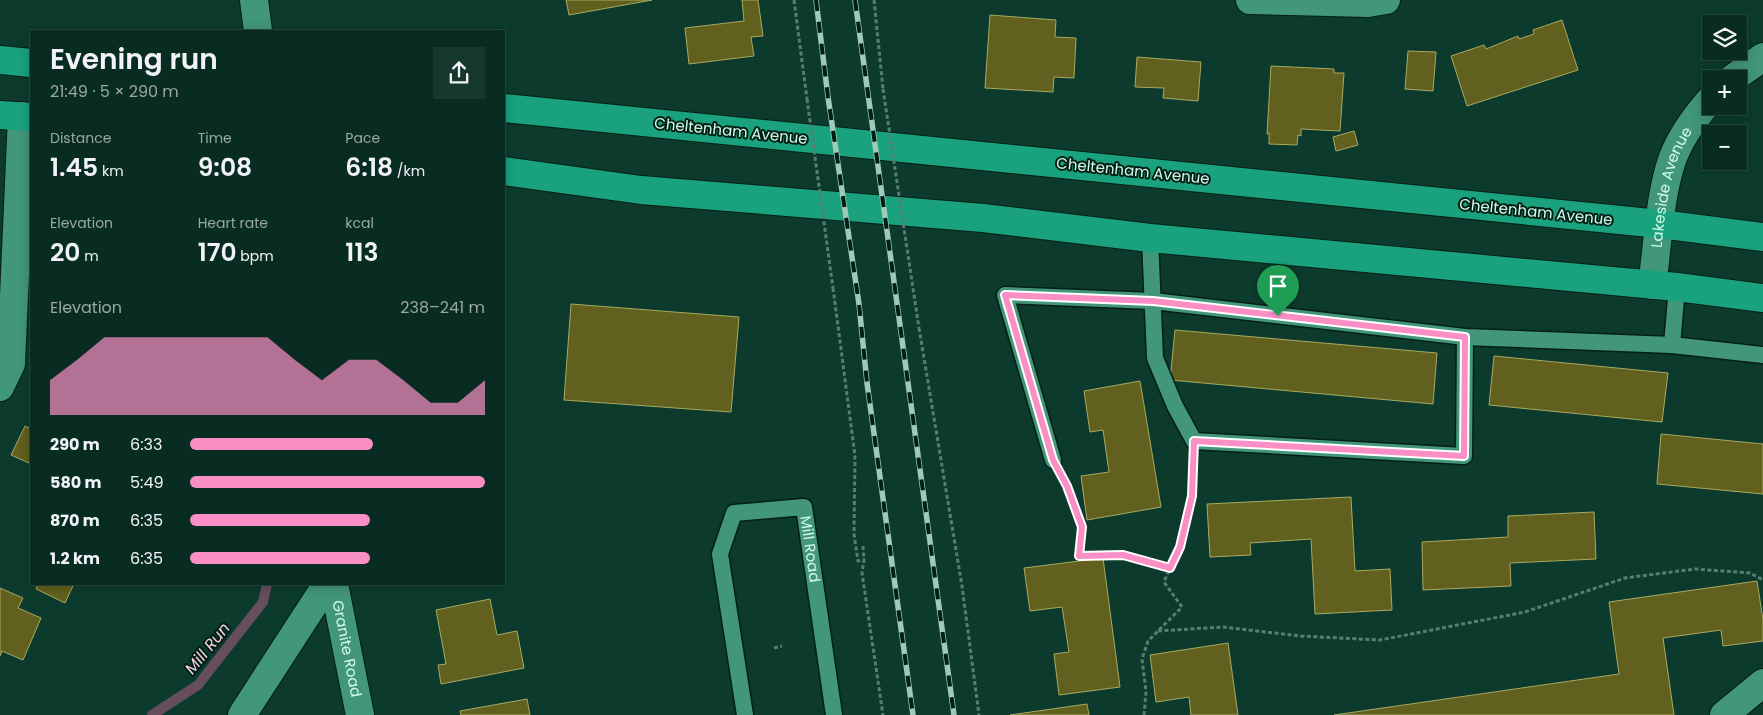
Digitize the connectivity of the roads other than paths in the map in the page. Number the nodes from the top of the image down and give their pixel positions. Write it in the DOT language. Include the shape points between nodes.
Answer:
graph roads {
  1 [pos="254,0"];
  2 [pos="1250,0"];
  3 [pos="1386,0"];
  4 [pos="258,30"];
  5 [pos="1763,58"];
  6 [pos="0,60"];
  7 [pos="30,63"];
  8 [pos="1745,70"];
  9 [pos="505,108"];
  10 [pos="1702,111"];
  11 [pos="18,116"];
  12 [pos="505,171"];
  13 [pos="1660,224"];
  14 [pos="1763,237"];
  15 [pos="1150,238"];
  16 [pos="1664,286"];
  17 [pos="1763,298"];
  18 [pos="1153,301"];
  19 [pos="1465,337"];
  20 [pos="1672,345"];
  21 [pos="1763,355"];
  22 [pos="0,387"];
  23 [pos="1053,460"];
  24 [pos="326,585"];
  25 [pos="334,585"];
  26 [pos="1763,682"];
  27 [pos="242,715"];
  28 [pos="360,715"];
  29 [pos="745,715"];
  30 [pos="834,715"];
  31 [pos="1724,715"];
  1 -- 4 [label="street"];
  2 -- 3 [label="street" via="1368,3"];
  5 -- 8 [label="street"];
  6 -- 7 [label="highway"];
  9 -- 13 [label="highway, Cheltenham Avenue"];
  10 -- 13 [label="street, Lakeside Avenue" via="1672,159"];
  11 -- 22 [label="street" via="11,364"];
  12 -- 15 [label="highway" via="641,190 983,218"];
  13 -- 14 [label="highway, Cheltenham Avenue"];
  13 -- 16 [label="street, Lakeside Avenue"];
  15 -- 16 [label="highway"];
  15 -- 18 [label="lane"];
  16 -- 17 [label="highway"];
  16 -- 20 [label="lane"];
  18 -- 19 [label="lane"];
  18 -- 19 [label="lane" via="1155,358 1194,441 1464,456"];
  18 -- 23 [label="lane" via="1005,295"];
  19 -- 20 [label="lane"];
  20 -- 21 [label="lane"];
  24 -- 27 [label="street"];
  25 -- 28 [label="street, Granite Road"];
  26 -- 31 [label="street"];
  29 -- 30 [label="lane, Mill Road" via="720,554 734,513 804,507"];
}
